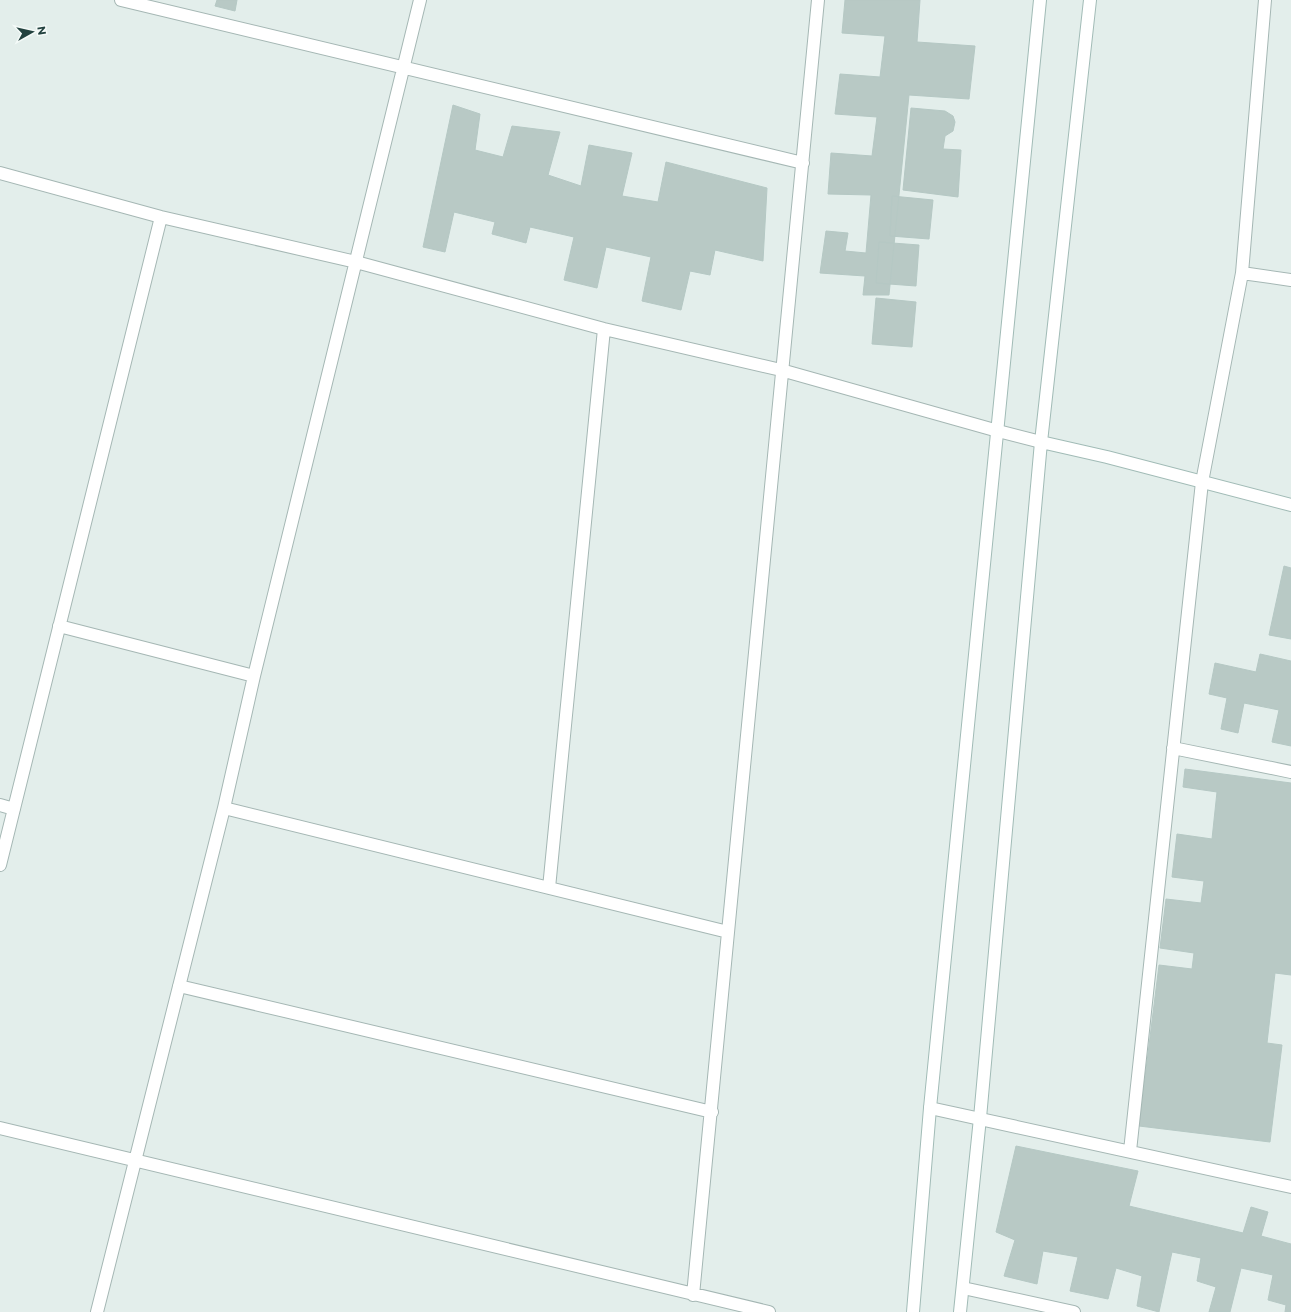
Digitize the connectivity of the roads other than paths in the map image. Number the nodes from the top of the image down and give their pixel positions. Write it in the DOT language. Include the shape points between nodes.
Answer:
graph roads {
  1 [pos="121,0"];
  2 [pos="420,0"];
  3 [pos="818,0"];
  4 [pos="1040,0"];
  5 [pos="1090,0"];
  6 [pos="1264,0"];
  7 [pos="403,68"];
  8 [pos="803,163"];
  9 [pos="0,173"];
  10 [pos="161,216"];
  11 [pos="356,262"];
  12 [pos="1242,273"];
  13 [pos="1291,280"];
  14 [pos="604,329"];
  15 [pos="782,370"];
  16 [pos="998,431"];
  17 [pos="1041,442"];
  18 [pos="1202,482"];
  19 [pos="1291,505"];
  20 [pos="59,626"];
  21 [pos="254,676"];
  22 [pos="1173,748"];
  23 [pos="1291,772"];
  24 [pos="0,805"];
  25 [pos="224,808"];
  26 [pos="14,809"];
  27 [pos="0,866"];
  28 [pos="549,888"];
  29 [pos="728,932"];
  30 [pos="179,986"];
  31 [pos="930,1108"];
  32 [pos="712,1112"];
  33 [pos="980,1118"];
  34 [pos="0,1128"];
  35 [pos="1130,1151"];
  36 [pos="134,1160"];
  37 [pos="1291,1187"];
  38 [pos="963,1288"];
  39 [pos="693,1295"];
  40 [pos="97,1312"];
  41 [pos="769,1312"];
  42 [pos="913,1312"];
  43 [pos="960,1312"];
  44 [pos="1074,1312"];
  1 -- 7 [label="street"];
  2 -- 7 [label="street"];
  3 -- 8 [label="street"];
  4 -- 16 [label="street"];
  5 -- 17 [label="street"];
  6 -- 12 [label="street"];
  7 -- 8 [label="street"];
  7 -- 11 [label="street"];
  8 -- 15 [label="street"];
  9 -- 10 [label="street"];
  10 -- 11 [label="street"];
  10 -- 20 [label="street"];
  11 -- 14 [label="street"];
  11 -- 21 [label="street"];
  12 -- 13 [label="street"];
  12 -- 18 [label="street"];
  14 -- 15 [label="street"];
  14 -- 28 [label="street"];
  15 -- 16 [label="street"];
  15 -- 29 [label="street"];
  16 -- 17 [label="street"];
  16 -- 31 [label="street"];
  17 -- 18 [label="street"];
  17 -- 33 [label="street"];
  18 -- 19 [label="street"];
  18 -- 22 [label="street"];
  20 -- 21 [label="street"];
  20 -- 26 [label="street"];
  21 -- 25 [label="street"];
  22 -- 23 [label="street"];
  22 -- 35 [label="street"];
  24 -- 26 [label="street"];
  25 -- 28 [label="street"];
  25 -- 30 [label="street"];
  26 -- 27 [label="street"];
  28 -- 29 [label="street"];
  29 -- 32 [label="street"];
  30 -- 32 [label="street"];
  30 -- 36 [label="street"];
  31 -- 33 [label="street"];
  31 -- 42 [label="street"];
  32 -- 39 [label="street"];
  33 -- 35 [label="street"];
  33 -- 38 [label="street"];
  34 -- 36 [label="street"];
  35 -- 37 [label="street"];
  36 -- 39 [label="street"];
  36 -- 40 [label="street"];
  38 -- 43 [label="street"];
  38 -- 44 [label="street"];
  39 -- 41 [label="street"];
}
